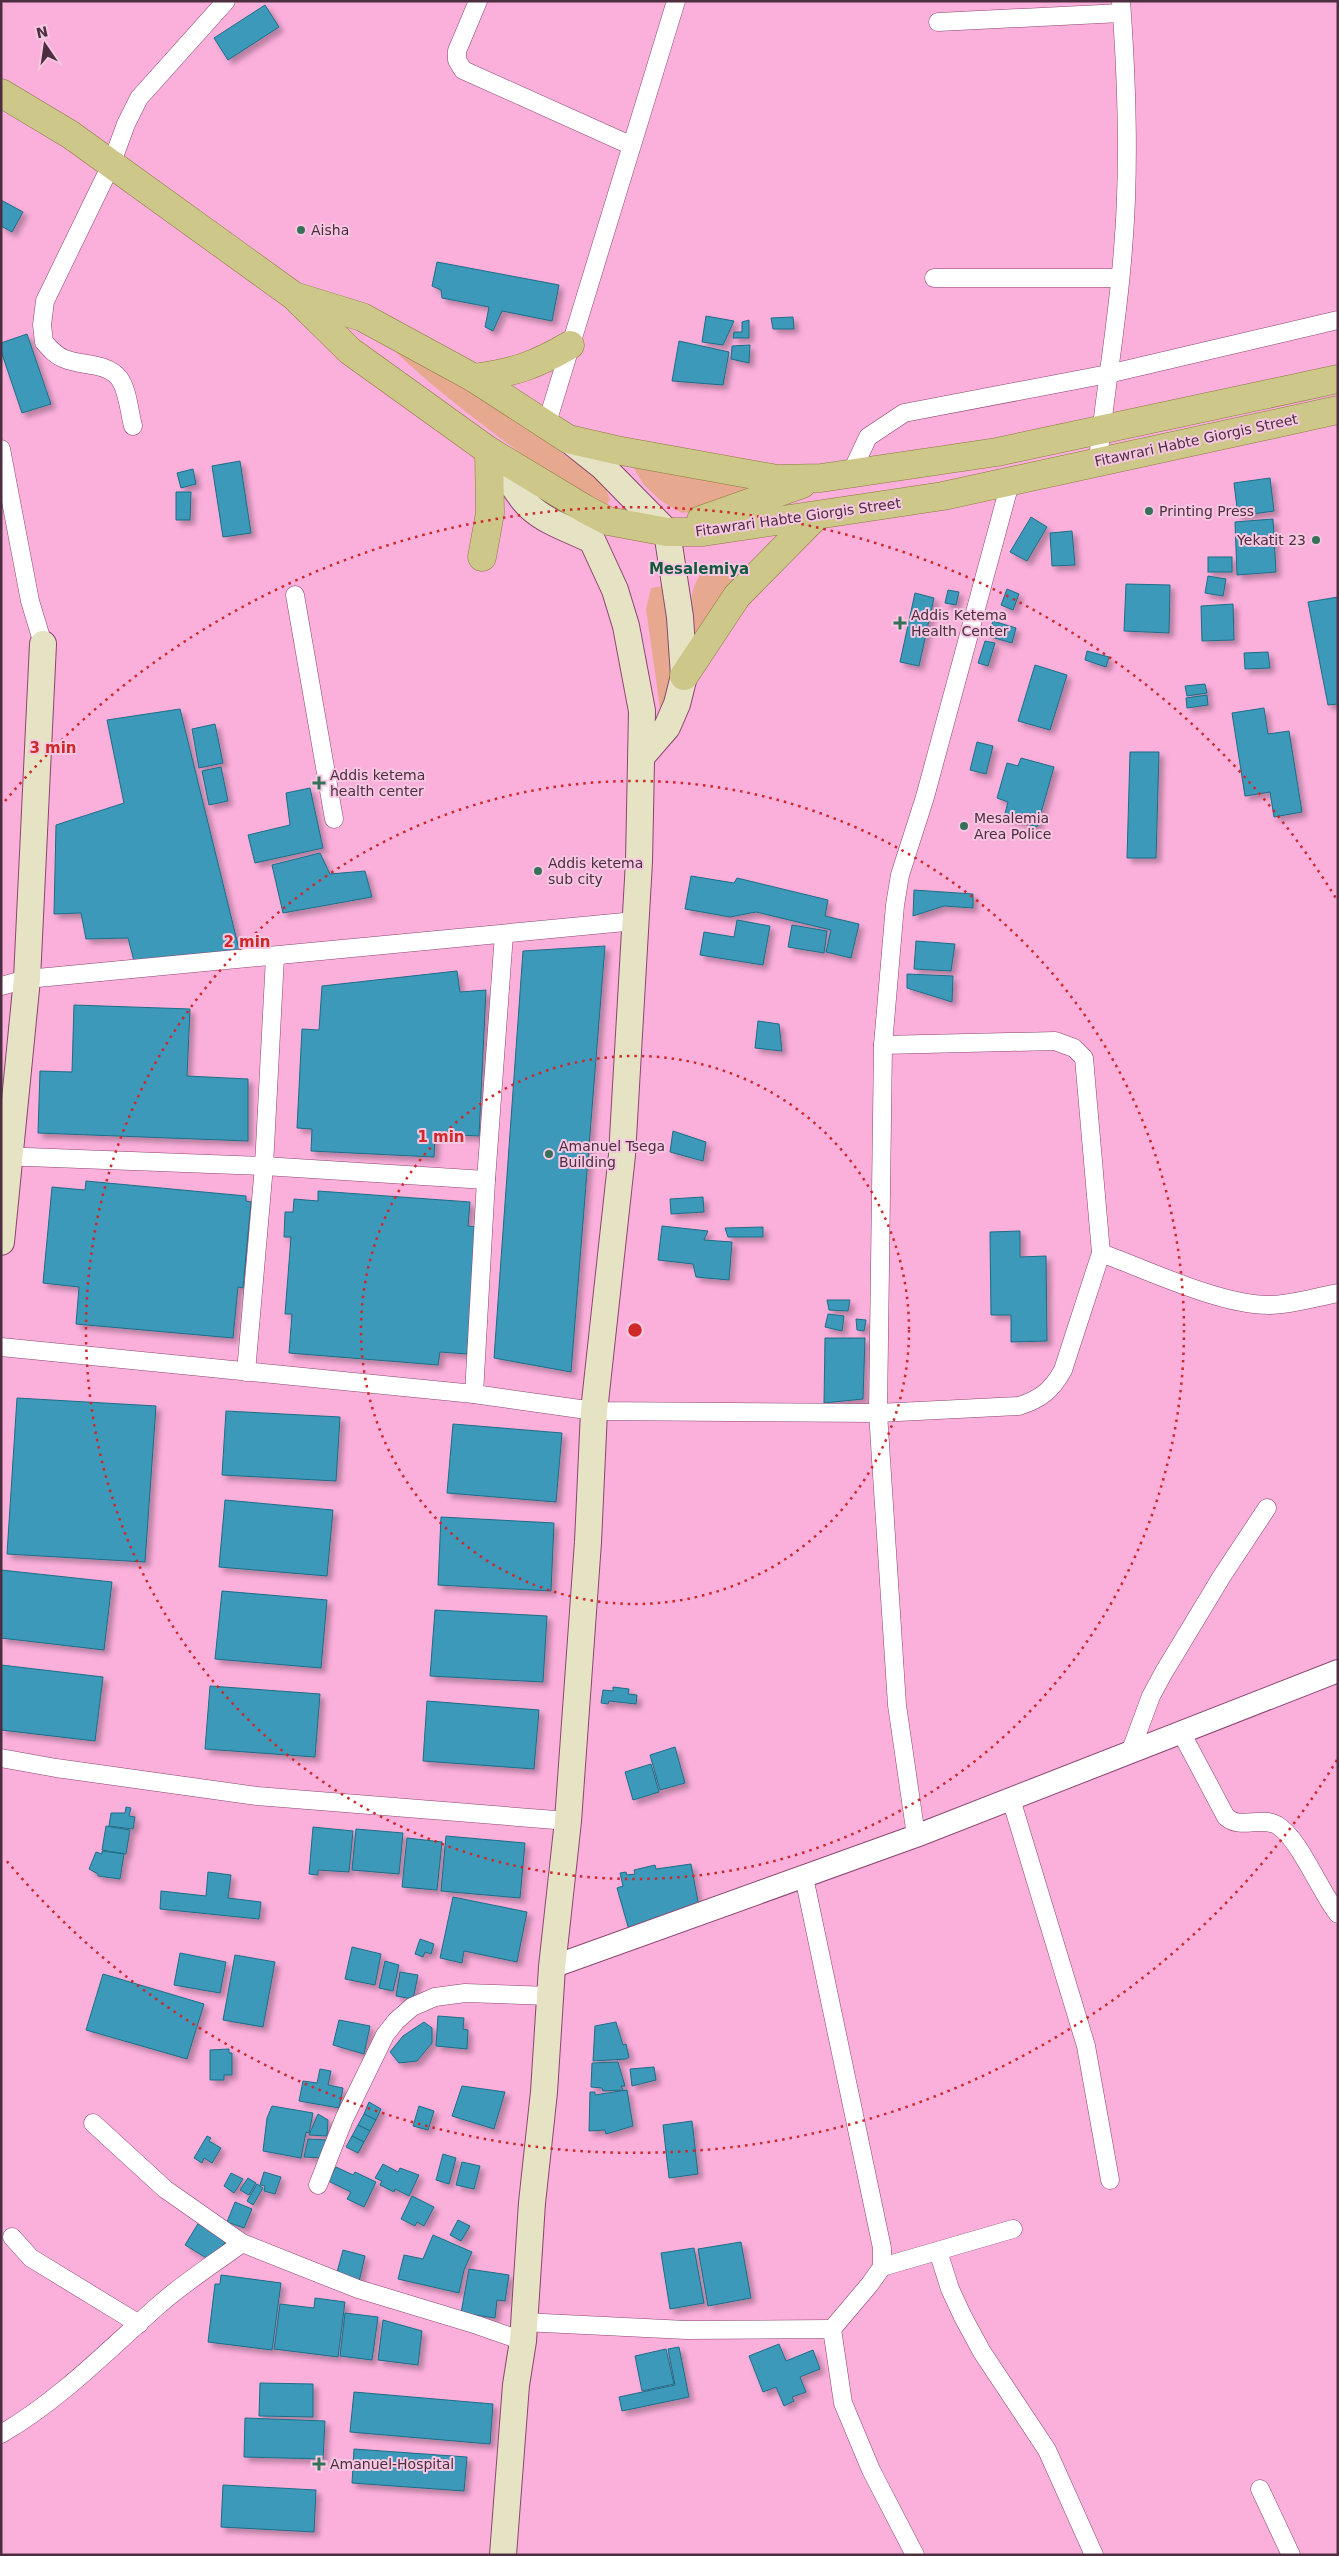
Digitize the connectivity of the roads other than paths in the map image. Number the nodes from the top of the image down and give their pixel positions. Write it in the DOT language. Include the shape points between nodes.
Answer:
graph roads {
  1 [pos="226,1"];
  2 [pos="478,1"];
  3 [pos="676,1"];
  4 [pos="1121,7"];
  5 [pos="938,22"];
  6 [pos="1,93"];
  7 [pos="630,145"];
  8 [pos="111,165"];
  9 [pos="934,278"];
  10 [pos="1120,278"];
  11 [pos="294,296"];
  12 [pos="1338,320"];
  13 [pos="570,345"];
  14 [pos="1108,374"];
  15 [pos="474,378"];
  16 [pos="1338,379"];
  17 [pos="1338,410"];
  18 [pos="132,426"];
  19 [pos="1101,428"];
  20 [pos="557,433"];
  21 [pos="1,449"];
  22 [pos="494,454"];
  23 [pos="1098,461"];
  24 [pos="852,473"];
  25 [pos="821,478"];
  26 [pos="1010,483"];
  27 [pos="816,516"];
  28 [pos="667,532"];
  29 [pos="482,557"];
  30 [pos="295,595"];
  31 [pos="36,646"];
  32 [pos="684,676"];
  33 [pos="642,756"];
  34 [pos="334,819"];
  35 [pos="635,921"];
  36 [pos="504,934"];
  37 [pos="275,957"];
  38 [pos="12,984"];
  39 [pos="883,1045"];
  40 [pos="1,1075"];
  41 [pos="6,1156"];
  42 [pos="264,1166"];
  43 [pos="486,1180"];
  44 [pos="1,1242"];
  45 [pos="1101,1253"];
  46 [pos="1338,1293"];
  47 [pos="1,1347"];
  48 [pos="246,1372"];
  49 [pos="474,1394"];
  50 [pos="594,1411"];
  51 [pos="878,1413"];
  52 [pos="1267,1508"];
  53 [pos="1338,1671"];
  54 [pos="1182,1734"];
  55 [pos="1131,1750"];
  56 [pos="1,1758"];
  57 [pos="1010,1799"];
  58 [pos="568,1820"];
  59 [pos="916,1836"];
  60 [pos="804,1877"];
  61 [pos="1338,1914"];
  62 [pos="552,1967"];
  63 [pos="550,1996"];
  64 [pos="93,2123"];
  65 [pos="1110,2180"];
  66 [pos="318,2185"];
  67 [pos="1013,2229"];
  68 [pos="12,2237"];
  69 [pos="242,2243"];
  70 [pos="938,2251"];
  71 [pos="882,2267"];
  72 [pos="139,2324"];
  73 [pos="832,2329"];
  74 [pos="523,2332"];
  75 [pos="1,2434"];
  76 [pos="1260,2490"];
  77 [pos="503,2555"];
  78 [pos="915,2555"];
  79 [pos="1094,2555"];
  80 [pos="1291,2555"];
  1 -- 8 [label="street" via="139,98"];
  2 -- 7 [label="street" via="457,51 457,60 463,70"];
  3 -- 7 [label="street"];
  4 -- 5 [label="street"];
  4 -- 10 [label="street" via="1126,93 1126,192"];
  6 -- 8 [label="main road" via="71,135"];
  7 -- 13 [label="street"];
  8 -- 11 [label="main road"];
  8 -- 18 [label="street" via="50,287 42,325 44,342 55,354 102,368 120,379"];
  9 -- 10 [label="street"];
  10 -- 14 [label="street"];
  11 -- 15 [label="main road" via="362,317"];
  11 -- 22 [label="main road, Fitawrari Habte Giorgis Street" via="350,351"];
  12 -- 14 [label="street"];
  13 -- 15 [label="main road" via="537,364"];
  13 -- 20 [label="street"];
  14 -- 19 [label="street"];
  14 -- 24 [label="street" via="904,413 868,437"];
  15 -- 20 [label="main road"];
  16 -- 19 [label="main road"];
  17 -- 23 [label="main road, Fitawrari Habte Giorgis Street"];
  19 -- 23 [label="street"];
  19 -- 24 [label="main road" via="997,452"];
  20 -- 25 [label="main road" via="777,479"];
  20 -- 28 [label="main road" via="602,466"];
  21 -- 31 [label="street"];
  22 -- 28 [label="main road, Fitawrari Habte Giorgis Street" via="608,521"];
  22 -- 29 [label="main road" via="490,513"];
  22 -- 33 [label="main road" via="511,484 537,515 592,540 615,590 626,626 642,711"];
  23 -- 26 [label="main road, Fitawrari Habte Giorgis Street"];
  24 -- 25 [label="main road"];
  25 -- 28 [label="main road"];
  26 -- 27 [label="main road, Fitawrari Habte Giorgis Street"];
  26 -- 39 [label="street" via="928,787 900,875"];
  27 -- 28 [label="main road, Fitawrari Habte Giorgis Street" via="702,532"];
  27 -- 32 [label="main road" via="737,596"];
  28 -- 32 [label="main road" via="680,616"];
  30 -- 34 [label="street"];
  31 -- 38 [label="main road"];
  32 -- 33 [label="main road" via="667,727"];
  33 -- 35 [label="main road"];
  35 -- 36 [label="street"];
  35 -- 50 [label="main road" via="622,1155"];
  36 -- 37 [label="street"];
  36 -- 43 [label="street"];
  37 -- 38 [label="street"];
  37 -- 42 [label="street"];
  38 -- 40 [label="main road"];
  38 -- 41 [label="main road"];
  39 -- 45 [label="street" via="1055,1042 1074,1048 1084,1058 1087,1080"];
  39 -- 51 [label="street"];
  41 -- 42 [label="street"];
  41 -- 44 [label="main road"];
  42 -- 43 [label="street"];
  42 -- 48 [label="street"];
  43 -- 49 [label="street"];
  45 -- 46 [label="street" via="1241,1302 1272,1305"];
  45 -- 51 [label="street" via="1063,1370 1054,1386 1042,1397 1019,1406"];
  47 -- 48 [label="street"];
  48 -- 49 [label="street"];
  49 -- 50 [label="street"];
  50 -- 51 [label="street"];
  50 -- 58 [label="main road" via="588,1552"];
  51 -- 59 [label="street" via="897,1705"];
  52 -- 55 [label="street" via="1164,1672 1151,1696"];
  53 -- 54 [label="street"];
  54 -- 55 [label="street"];
  54 -- 61 [label="street" via="1226,1817 1238,1824 1260,1822 1276,1825 1290,1838"];
  55 -- 57 [label="street"];
  56 -- 58 [label="street" via="257,1796"];
  57 -- 59 [label="street"];
  57 -- 65 [label="street" via="1086,2046"];
  58 -- 62 [label="main road"];
  59 -- 60 [label="street"];
  60 -- 62 [label="street"];
  60 -- 71 [label="street" via="878,2224"];
  62 -- 63 [label="main road"];
  63 -- 66 [label="street" via="466,1993 435,1997 412,2007 385,2036 344,2119"];
  63 -- 74 [label="main road"];
  64 -- 69 [label="street" via="165,2189"];
  67 -- 70 [label="street"];
  68 -- 72 [label="street" via="31,2258"];
  69 -- 72 [label="street" via="161,2303"];
  69 -- 74 [label="street" via="358,2289 477,2325"];
  70 -- 71 [label="street"];
  70 -- 79 [label="street" via="963,2317 982,2352 1047,2450"];
  71 -- 73 [label="street"];
  72 -- 75 [label="street" via="94,2364"];
  73 -- 74 [label="street"];
  73 -- 78 [label="street" via="843,2403 871,2470"];
  74 -- 77 [label="main road"];
  76 -- 80 [label="street"];
}
